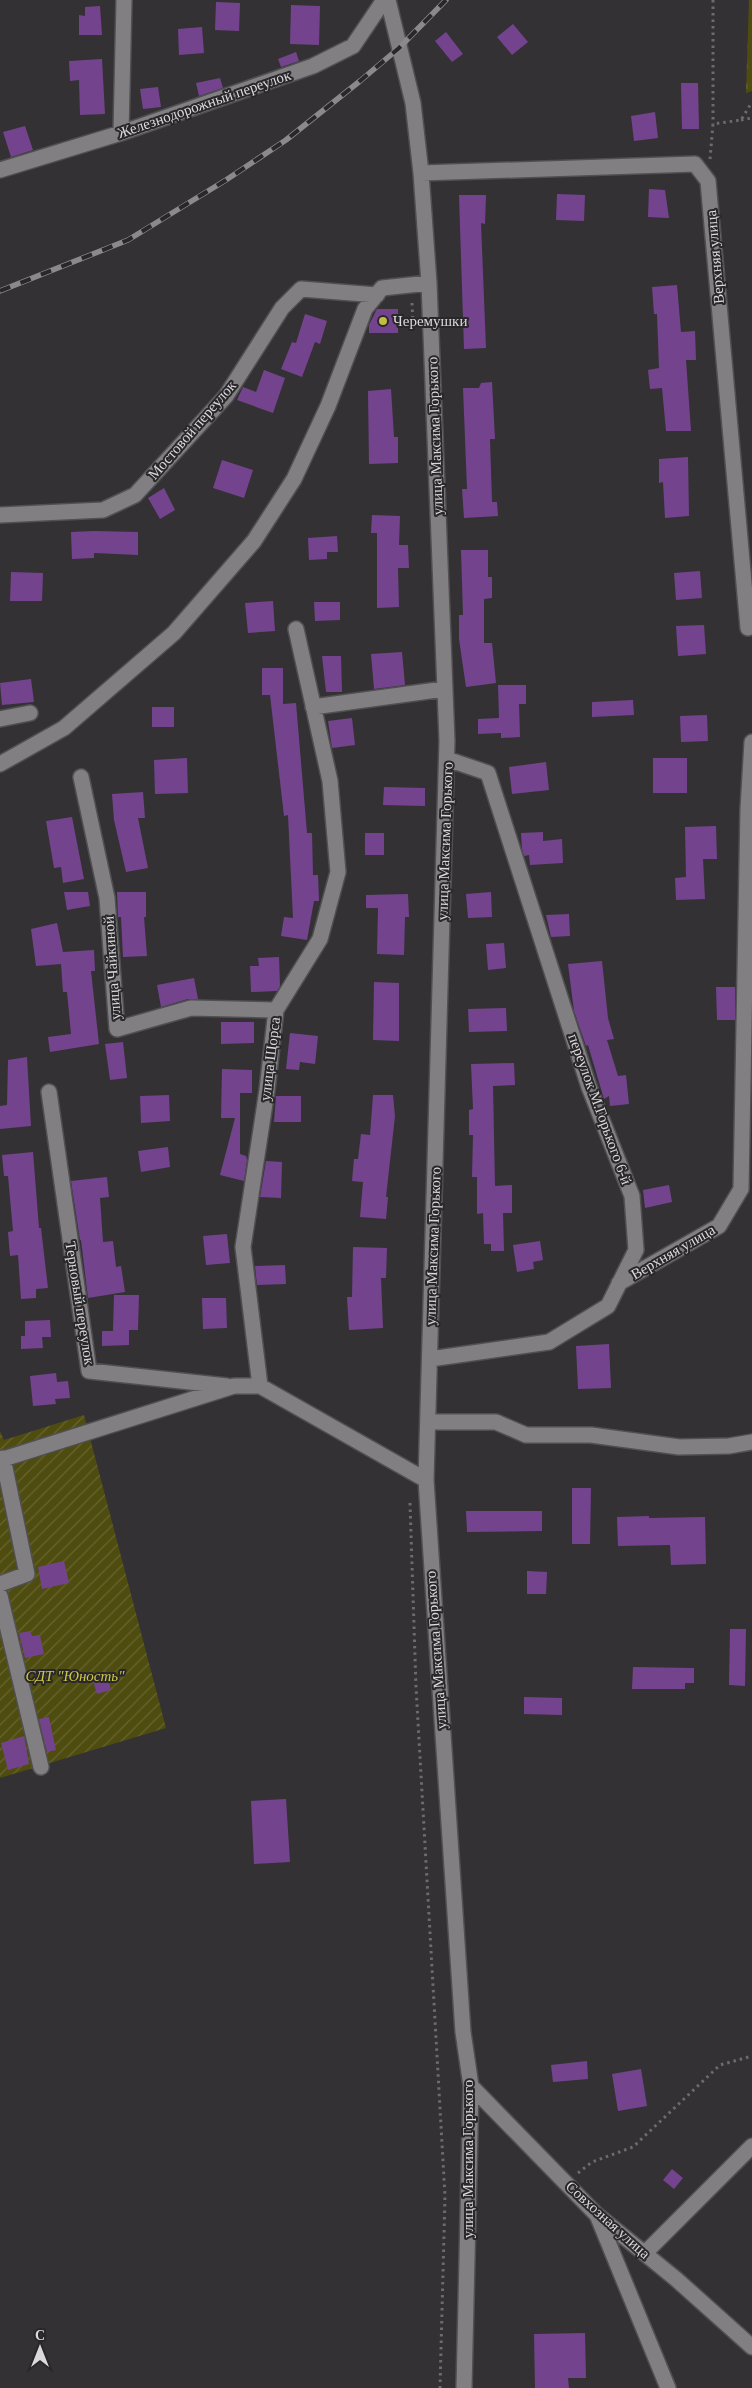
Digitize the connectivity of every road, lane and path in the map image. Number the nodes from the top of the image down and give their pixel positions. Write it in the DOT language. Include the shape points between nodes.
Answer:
graph roads {
  1 [pos="124,0"];
  2 [pos="713,0"];
  3 [pos="387,2"];
  4 [pos="752,102"];
  5 [pos="752,118"];
  6 [pos="741,120"];
  7 [pos="713,124"];
  8 [pos="121,133"];
  9 [pos="0,170"];
  10 [pos="421,173"];
  11 [pos="708,182"];
  12 [pos="429,284"];
  13 [pos="376,294"];
  14 [pos="0,515"];
  15 [pos="748,628"];
  16 [pos="296,629"];
  17 [pos="444,689"];
  18 [pos="313,707"];
  19 [pos="30,713"];
  20 [pos="0,719"];
  21 [pos="752,742"];
  22 [pos="447,759"];
  23 [pos="0,764"];
  24 [pos="81,778"];
  25 [pos="276,1010"];
  26 [pos="48,1092"];
  27 [pos="619,1283"];
  28 [pos="430,1359"];
  29 [pos="234,1386"];
  30 [pos="260,1386"];
  31 [pos="428,1422"];
  32 [pos="752,1442"];
  33 [pos="2,1459"];
  34 [pos="426,1480"];
  35 [pos="0,1584"];
  36 [pos="0,1596"];
  37 [pos="41,1767"];
  38 [pos="752,2056"];
  39 [pos="471,2086"];
  40 [pos="752,2146"];
  41 [pos="566,2182"];
  42 [pos="596,2214"];
  43 [pos="645,2253"];
  44 [pos="752,2347"];
  45 [pos="464,2388"];
  46 [pos="668,2388"];
  1 -- 8 [label="street"];
  2 -- 7 [label="path"];
  3 -- 8 [label="street, Железнодорожный переулок" via="353,46 313,66"];
  3 -- 10 [label="street, улица Максима Горького" via="413,103"];
  4 -- 6 [label="path"];
  5 -- 6 [label="path"];
  6 -- 7 [label="path"];
  7 -- 11 [label="path"];
  8 -- 9 [label="street, Железнодорожный переулок"];
  10 -- 11 [label="street" via="695,164"];
  10 -- 12 [label="street, улица Максима Горького"];
  11 -- 15 [label="street, Верхняя улица"];
  12 -- 13 [label="street" via="382,288"];
  12 -- 17 [label="street, улица Максима Горького"];
  13 -- 14 [label="street, Мостовой переулок" via="300,289 282,308 226,396 135,495 103,510"];
  13 -- 23 [label="street" via="365,309 328,406 294,479 254,541 174,633 64,728"];
  16 -- 18 [label="street, улица Щорса"];
  17 -- 18 [label="street"];
  17 -- 22 [label="street, улица Максима Горького"];
  18 -- 25 [label="street, улица Щорса" via="330,781 338,872 320,938"];
  19 -- 20 [label="street"];
  21 -- 27 [label="street, Верхняя улица" via="741,1188 719,1226"];
  22 -- 27 [label="street, переулок М.Горького 6-й" via="488,773 589,1086 632,1196 636,1250"];
  22 -- 28 [label="street, улица Максима Горького"];
  24 -- 25 [label="street, улица Чайкиной" via="107,898 117,1029 191,1008"];
  25 -- 30 [label="street, улица Щорса" via="243,1247"];
  26 -- 29 [label="street, Терновый переулок" via="89,1372"];
  27 -- 28 [label="street, переулок М.Горького 6-й" via="608,1306 549,1342"];
  28 -- 31 [label="street, улица Максима Горького"];
  29 -- 30 [label="street"];
  29 -- 33 [label="street"];
  30 -- 34 [label="street"];
  31 -- 32 [label="street" via="496,1422 526,1435 592,1435 679,1447"];
  31 -- 34 [label="street, улица Максима Горького"];
  33 -- 35 [label="street" via="27,1574"];
  34 -- 39 [label="street, улица Максима Горького" via="463,2032"];
  36 -- 37 [label="street"];
  38 -- 41 [label="path" via="720,2065 632,2147 592,2162"];
  39 -- 41 [label="street, Совхозная улица"];
  39 -- 45 [label="street, улица Максима Горького"];
  40 -- 43 [label="street"];
  41 -- 42 [label="street, Совхозная улица"];
  42 -- 43 [label="street, Совхозная улица"];
  42 -- 46 [label="street"];
  43 -- 44 [label="street, Совхозная улица"];
}
